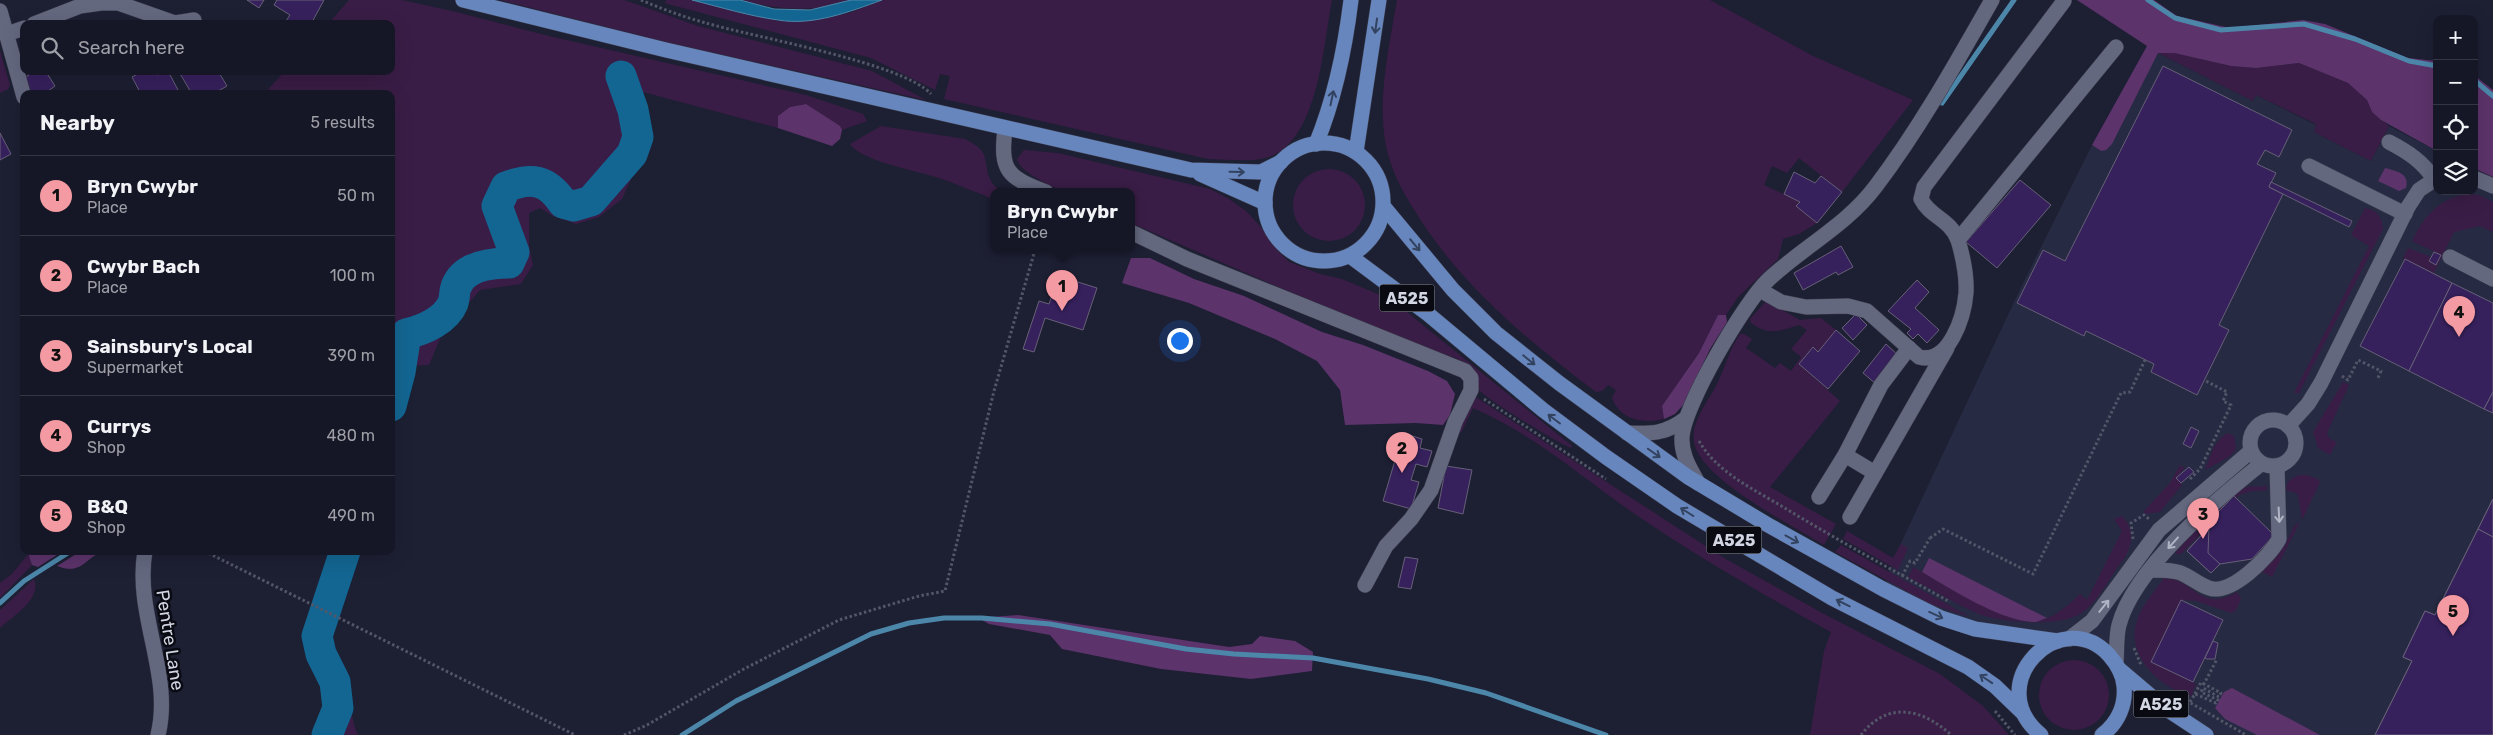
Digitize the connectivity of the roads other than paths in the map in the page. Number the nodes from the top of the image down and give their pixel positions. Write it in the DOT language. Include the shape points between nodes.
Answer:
graph roads {
  1 [pos="463,0"];
  2 [pos="1351,0"];
  3 [pos="1379,0"];
  4 [pos="1992,0"];
  5 [pos="2064,1"];
  6 [pos="0,11"];
  7 [pos="44,20"];
  8 [pos="166,20"];
  9 [pos="20,29"];
  10 [pos="7,34"];
  11 [pos="2116,47"];
  12 [pos="21,90"];
  13 [pos="1005,128"];
  14 [pos="2389,142"];
  15 [pos="1316,144"];
  16 [pos="1356,152"];
  17 [pos="1281,162"];
  18 [pos="2310,166"];
  19 [pos="1192,170"];
  20 [pos="2433,175"];
  21 [pos="2478,180"];
  22 [pos="2433,181"];
  23 [pos="2493,186"];
  24 [pos="1037,188"];
  25 [pos="1265,203"];
  26 [pos="1384,207"];
  27 [pos="2405,214"];
  28 [pos="1135,234"];
  29 [pos="1958,240"];
  30 [pos="1350,256"];
  31 [pos="2450,257"];
  32 [pos="2493,279"];
  33 [pos="1760,290"];
  34 [pos="1950,342"];
  35 [pos="1909,348"];
  36 [pos="1685,420"];
  37 [pos="2288,426"];
  38 [pos="1627,433"];
  39 [pos="1845,455"];
  40 [pos="2246,455"];
  41 [pos="2261,464"];
  42 [pos="2277,466"];
  43 [pos="1875,473"];
  44 [pos="1698,483"];
  45 [pos="1819,497"];
  46 [pos="1850,517"];
  47 [pos="145,555"];
  48 [pos="2150,570"];
  49 [pos="1366,585"];
  50 [pos="2063,640"];
  51 [pos="2118,666"];
  52 [pos="2022,712"];
  53 [pos="158,735"];
  54 [pos="2041,735"];
  55 [pos="2102,735"];
  56 [pos="2206,735"];
  1 -- 13 [label="main road"];
  15 -- 2 [label="main road, one-way" via="1330,110"];
  3 -- 16 [label="main road, one-way"];
  4 -- 33 [label="street" via="1922,120 1875,187 1845,219 1768,280"];
  5 -- 29 [label="street" via="1924,187 1921,199 1924,206 1954,230"];
  6 -- 10 [label="street"];
  7 -- 8 [label="street" via="80,6 101,2 118,3"];
  9 -- 10 [label="street"];
  10 -- 12 [label="street"];
  11 -- 29 [label="street"];
  13 -- 19 [label="main road"];
  13 -- 24 [label="street" via="1002,153 1009,171 1016,179"];
  14 -- 20 [label="street" via="2413,155"];
  15 -- 16 [label="main road" via="1336,144"];
  15 -- 17 [label="main road" via="1298,150"];
  16 -- 26 [label="main road" via="1379,179"];
  19 -- 17 [label="main road, one-way" via="1261,172"];
  17 -- 25 [label="main road" via="1268,182"];
  18 -- 27 [label="street"];
  19 -- 25 [label="main road"];
  21 -- 23 [label="street"];
  22 -- 27 [label="street" via="2419,190"];
  25 -- 30 [label="main road" via="1274,234 1285,247 1303,258 1330,261"];
  26 -- 30 [label="main road" via="1378,227 1367,244"];
  26 -- 38 [label="main road, A525, one-way" via="1453,290 1496,333"];
  27 -- 37 [label="street" via="2328,369 2308,404"];
  28 -- 49 [label="street" via="1466,371 1472,378 1471,390 1454,422 1431,490 1411,519 1386,546"];
  29 -- 34 [label="street" via="1965,268 1966,294 1961,319"];
  52 -- 30 [label="main road, A525, one-way" via="1995,686 1968,667 1807,583 1645,484 1543,410 1428,314"];
  31 -- 32 [label="street"];
  33 -- 35 [label="street" via="1781,302 1806,307 1848,306 1867,311"];
  33 -- 36 [label="street" via="1738,317"];
  34 -- 35 [label="street" via="1940,353 1927,359"];
  34 -- 43 [label="street"];
  35 -- 39 [label="street" via="1881,385"];
  36 -- 38 [label="street" via="1656,434"];
  36 -- 44 [label="street" via="1682,439 1685,461"];
  37 -- 40 [label="street" via="2279,420 2256,426 2250,435"];
  37 -- 42 [label="street" via="2295,436 2295,450 2291,458"];
  38 -- 44 [label="main road, A525, one-way"];
  39 -- 43 [label="street"];
  39 -- 45 [label="street"];
  40 -- 41 [label="street"];
  50 -- 40 [label="street, one-way" via="2092,621 2156,524"];
  41 -- 42 [label="street"];
  41 -- 48 [label="street, one-way" via="2196,519"];
  42 -- 48 [label="street, one-way" via="2278,539 2242,579 2216,590 2183,574"];
  43 -- 46 [label="street"];
  44 -- 50 [label="main road, A525, one-way" via="1776,530 1941,618 1975,629"];
  47 -- 53 [label="street, Pentre Lane" via="143,599 161,690"];
  48 -- 51 [label="street" via="2132,596 2119,629"];
  50 -- 51 [label="main road, A525" via="2087,641 2104,649"];
  50 -- 52 [label="main road" via="2035,653 2021,675 2018,693"];
  51 -- 55 [label="main road, A525" via="2124,680 2125,696 2120,713"];
  51 -- 56 [label="main road, A525" via="2165,708"];
  52 -- 54 [label="main road, A525"];
}
